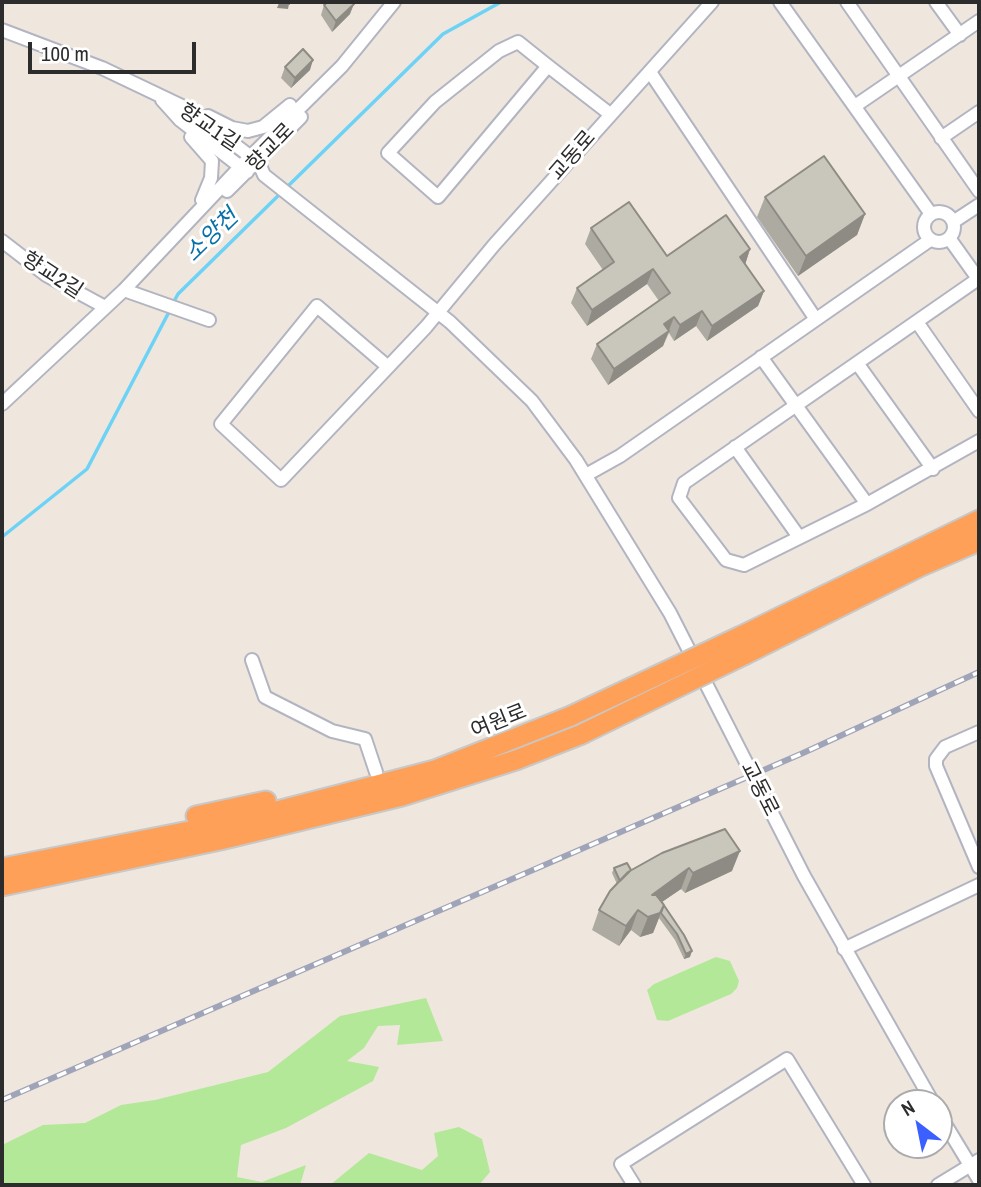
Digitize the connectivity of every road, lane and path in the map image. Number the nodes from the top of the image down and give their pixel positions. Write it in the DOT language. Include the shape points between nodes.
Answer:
graph roads {
  1 [pos="394,2"];
  2 [pos="712,2"];
  3 [pos="780,2"];
  4 [pos="847,2"];
  5 [pos="936,2"];
  6 [pos="979,21"];
  7 [pos="2,30"];
  8 [pos="960,34"];
  9 [pos="548,66"];
  10 [pos="649,72"];
  11 [pos="898,76"];
  12 [pos="319,87"];
  13 [pos="855,106"];
  14 [pos="979,112"];
  15 [pos="184,114"];
  16 [pos="610,114"];
  17 [pos="942,138"];
  18 [pos="254,159"];
  19 [pos="244,170"];
  20 [pos="268,178"];
  21 [pos="979,191"];
  22 [pos="979,205"];
  23 [pos="932,214"];
  24 [pos="953,222"];
  25 [pos="181,229"];
  26 [pos="949,238"];
  27 [pos="930,240"];
  28 [pos="2,241"];
  29 [pos="979,280"];
  30 [pos="124,290"];
  31 [pos="105,307"];
  32 [pos="439,313"];
  33 [pos="815,318"];
  34 [pos="206,319"];
  35 [pos="917,322"];
  36 [pos="761,357"];
  37 [pos="857,363"];
  38 [pos="387,366"];
  39 [pos="2,404"];
  40 [pos="797,405"];
  41 [pos="979,411"];
  42 [pos="979,441"];
  43 [pos="735,447"];
  44 [pos="933,469"];
  45 [pos="586,475"];
  46 [pos="867,504"];
  47 [pos="979,510"];
  48 [pos="979,520"];
  49 [pos="799,537"];
  50 [pos="979,541"];
  51 [pos="891,563"];
  52 [pos="743,645"];
  53 [pos="252,660"];
  54 [pos="979,732"];
  55 [pos="498,748"];
  56 [pos="376,772"];
  57 [pos="41,860"];
  58 [pos="979,867"];
  59 [pos="2,868"];
  60 [pos="979,885"];
  61 [pos="2,887"];
  62 [pos="844,949"];
  63 [pos="925,1089"];
  64 [pos="953,1133"];
  65 [pos="975,1163"];
  66 [pos="979,1180"];
  67 [pos="634,1185"];
  68 [pos="864,1185"];
  69 [pos="938,1185"];
  1 -- 12 [label="street, 향교로"];
  2 -- 10 [label="street, 교동로"];
  3 -- 13 [label="street"];
  4 -- 11 [label="street"];
  5 -- 8 [label="street"];
  6 -- 8 [label="street"];
  7 -- 15 [label="street, 향교1길" via="102,68"];
  8 -- 11 [label="street"];
  9 -- 9 [label="street" via="438,197 388,153 435,102 499,51 518,43"];
  9 -- 16 [label="street"];
  10 -- 16 [label="street, 교동로"];
  10 -- 33 [label="street"];
  11 -- 13 [label="street"];
  11 -- 17 [label="street"];
  12 -- 15 [label="street" via="303,93 263,127 248,131 196,109"];
  12 -- 18 [label="street, 향교로" via="315,102"];
  13 -- 23 [label="street"];
  14 -- 17 [label="street"];
  15 -- 18 [label="street, 향교1길"];
  15 -- 19 [label="street, 향교1길"];
  15 -- 25 [label="street" via="185,132 212,161 208,192"];
  16 -- 32 [label="street, 교동로"];
  17 -- 21 [label="street"];
  18 -- 19 [label="street, 향교로"];
  18 -- 20 [label="street"];
  19 -- 20 [label="street"];
  19 -- 25 [label="street, 향교로" via="197,219"];
  20 -- 32 [label="street, 교동로"];
  22 -- 24 [label="street"];
  23 -- 24 [label="street" via="945,214"];
  23 -- 27 [label="street" via="923,226"];
  24 -- 26 [label="street"];
  25 -- 30 [label="street, 향교로"];
  26 -- 27 [label="street"];
  26 -- 29 [label="street"];
  27 -- 33 [label="street"];
  28 -- 31 [label="street, 향교2길" via="46,275"];
  29 -- 35 [label="street"];
  30 -- 31 [label="street, 향교로"];
  30 -- 34 [label="street"];
  31 -- 39 [label="street, 향교로"];
  32 -- 38 [label="street"];
  32 -- 45 [label="street, 교동로" via="532,401"];
  33 -- 36 [label="street"];
  35 -- 37 [label="street"];
  35 -- 41 [label="street"];
  36 -- 40 [label="street"];
  36 -- 45 [label="street"];
  37 -- 40 [label="street"];
  37 -- 44 [label="street"];
  38 -- 38 [label="street" via="281,481 221,424 317,306"];
  40 -- 43 [label="street"];
  40 -- 46 [label="street"];
  42 -- 44 [label="street"];
  43 -- 49 [label="street"];
  43 -- 49 [label="street" via="684,483 679,498 726,560 744,565"];
  44 -- 46 [label="street"];
  45 -- 62 [label="street, 교동로" via="690,650"];
  46 -- 49 [label="street"];
  47 -- 51 [label="highway" via="911,546"];
  48 -- 51 [label="highway, 여원로"];
  50 -- 52 [label="highway, 여원로" via="873,592"];
  51 -- 52 [label="highway, 여원로"];
  52 -- 55 [label="highway, 여원로, bridge"];
  52 -- 61 [label="highway, 여원로, bridge" via="582,734 516,760 402,796"];
  53 -- 56 [label="street" via="265,697 332,731 365,739"];
  54 -- 58 [label="street" via="945,747 936,759"];
  55 -- 56 [label="highway" via="470,748"];
  55 -- 57 [label="highway, 여원로" via="435,770 235,822"];
  56 -- 57 [label="highway" via="82,842"];
  57 -- 59 [label="highway, 여원로"];
  60 -- 62 [label="street"];
  62 -- 63 [label="street, 교동로"];
  64 -- 65 [label="street"];
  65 -- 66 [label="street"];
  65 -- 69 [label="street"];
  67 -- 68 [label="street" via="621,1164 788,1059"];
}
